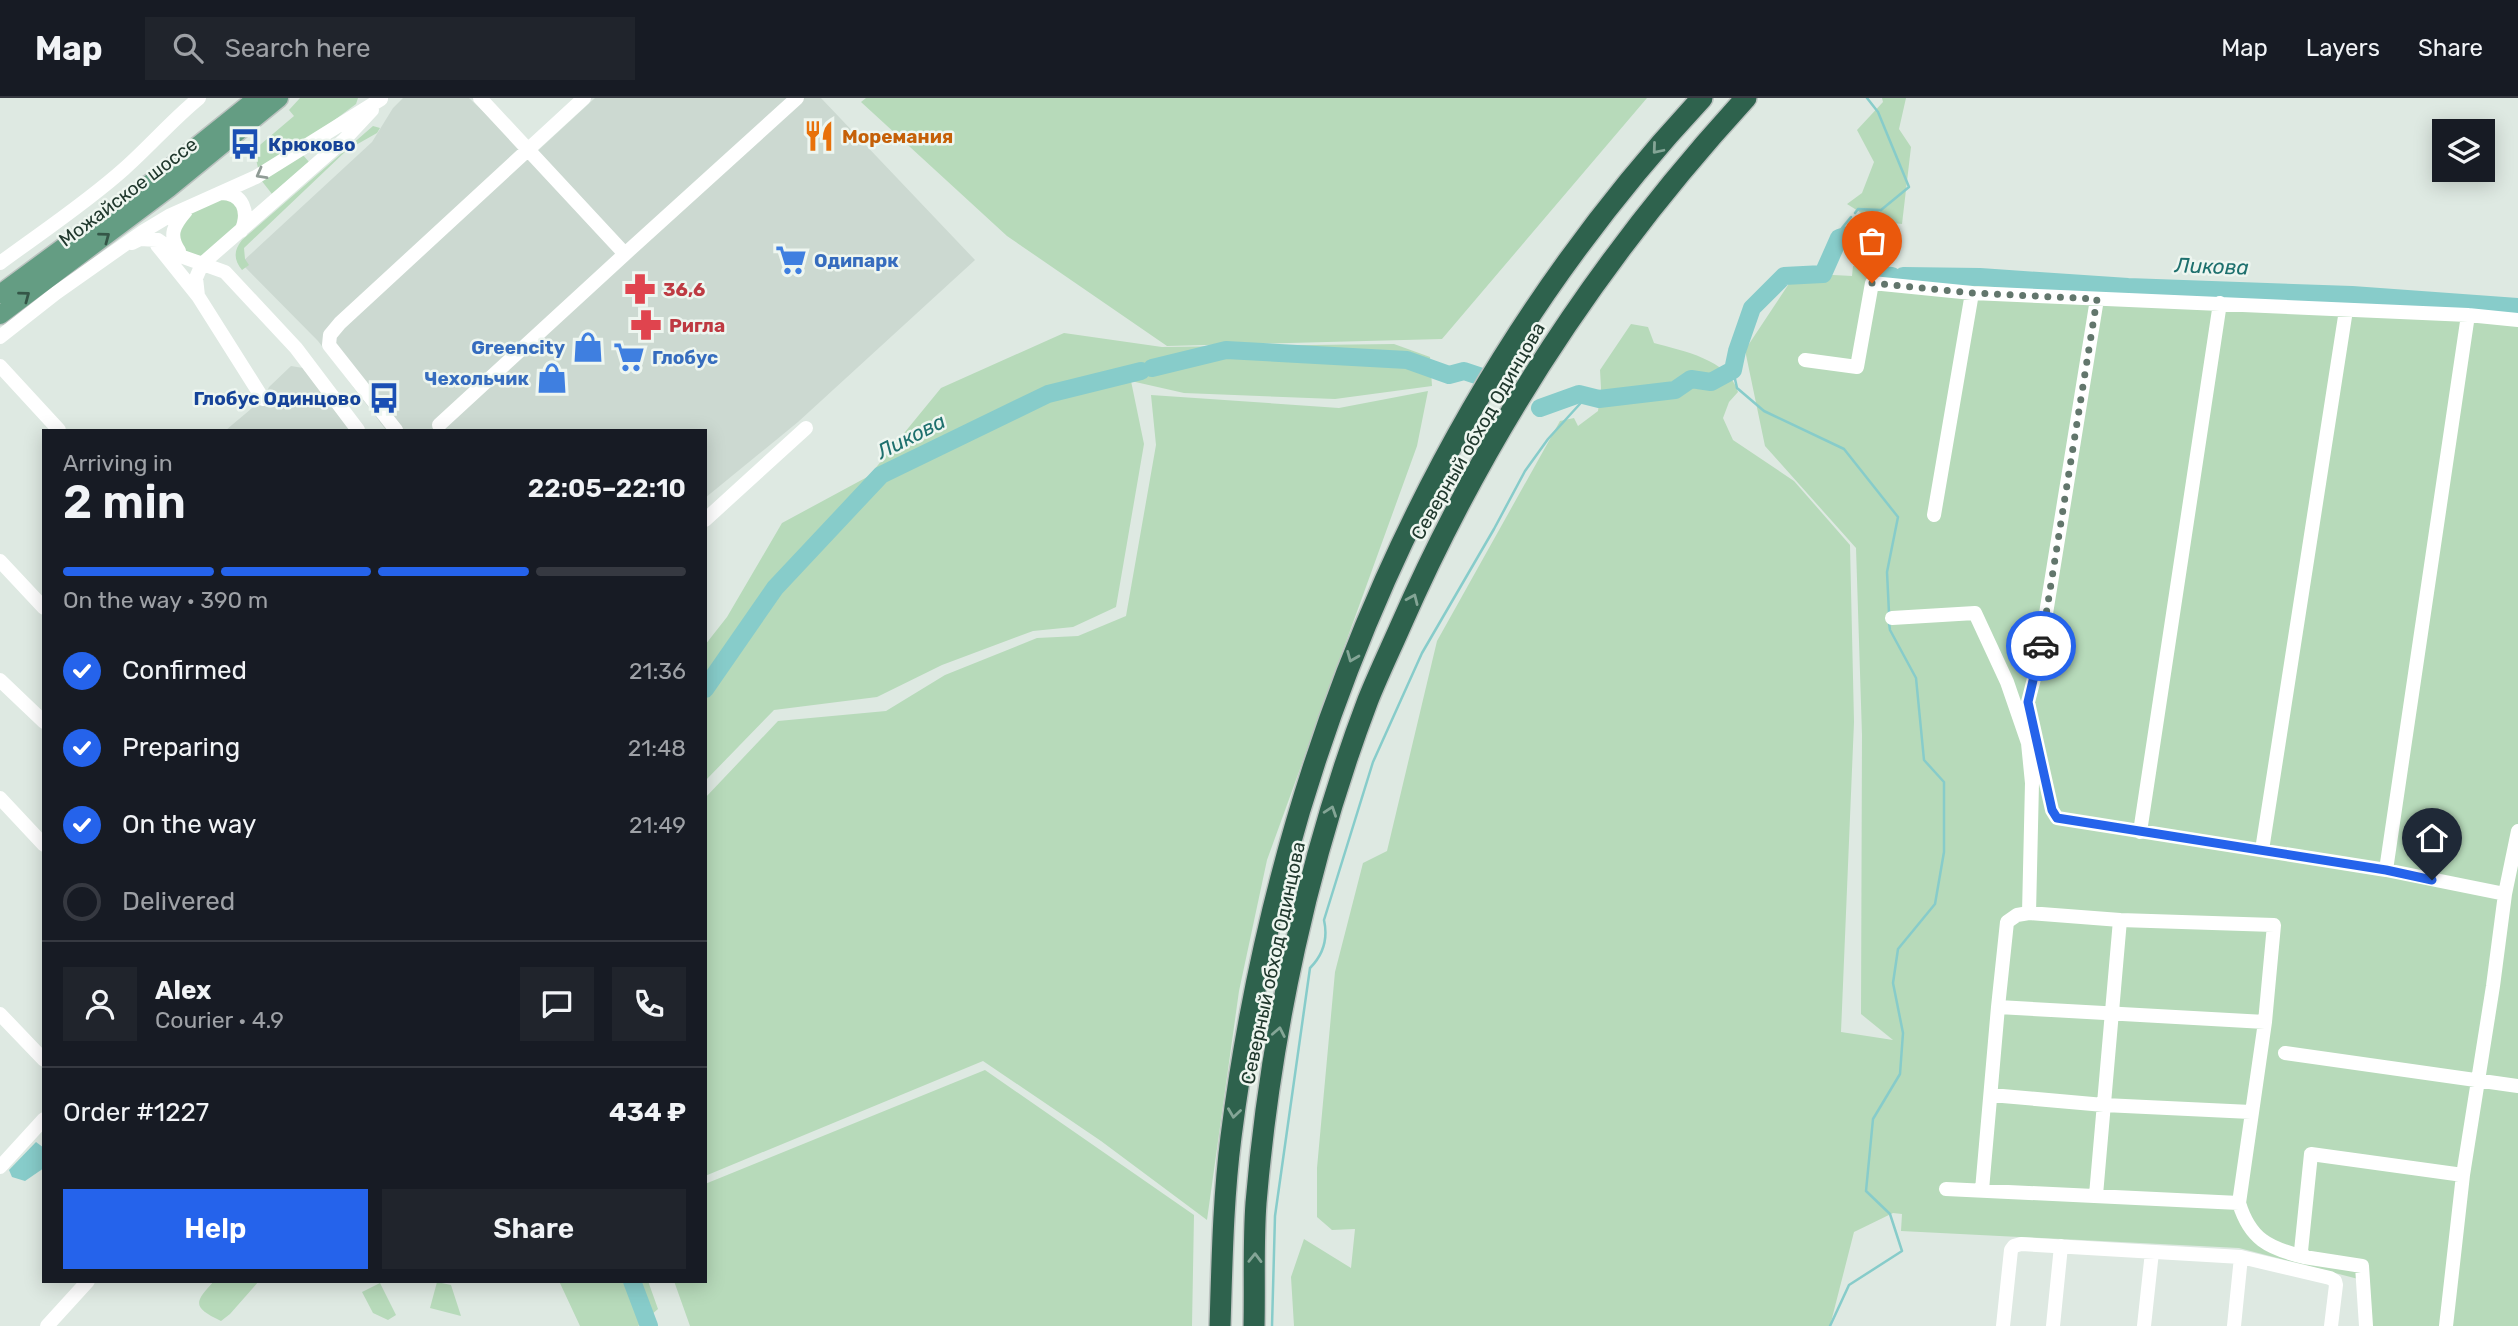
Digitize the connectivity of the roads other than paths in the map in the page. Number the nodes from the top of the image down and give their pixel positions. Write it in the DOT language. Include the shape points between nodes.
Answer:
graph roads {
  1 [pos="199,98"];
  2 [pos="257,98"];
  3 [pos="279,98"];
  4 [pos="368,98"];
  5 [pos="381,98"];
  6 [pos="480,98"];
  7 [pos="583,98"];
  8 [pos="797,98"];
  9 [pos="1702,98"];
  10 [pos="1746,98"];
  11 [pos="354,117"];
  12 [pos="529,150"];
  13 [pos="221,193"];
  14 [pos="189,207"];
  15 [pos="236,236"];
  16 [pos="152,238"];
  17 [pos="124,246"];
  18 [pos="625,254"];
  19 [pos="183,257"];
  20 [pos="0,264"];
  21 [pos="202,264"];
  22 [pos="236,282"];
  23 [pos="1972,293"];
  24 [pos="0,294"];
  25 [pos="198,296"];
  26 [pos="2097,299"];
  27 [pos="2220,303"];
  28 [pos="2346,310"];
  29 [pos="0,315"];
  30 [pos="2468,315"];
  31 [pos="2518,320"];
  32 [pos="0,337"];
  33 [pos="1805,360"];
  34 [pos="0,366"];
  35 [pos="263,399"];
  36 [pos="439,425"];
  37 [pos="806,428"];
  38 [pos="58,429"];
  39 [pos="357,429"];
  40 [pos="395,429"];
  41 [pos="1934,515"];
  42 [pos="707,518"];
  43 [pos="0,561"];
  44 [pos="42,606"];
  45 [pos="1892,618"];
  46 [pos="0,680"];
  47 [pos="42,720"];
  48 [pos="0,798"];
  49 [pos="2518,831"];
  50 [pos="2140,832"];
  51 [pos="42,843"];
  52 [pos="2262,850"];
  53 [pos="2386,870"];
  54 [pos="2505,894"];
  55 [pos="2029,913"];
  56 [pos="2120,920"];
  57 [pos="1998,1007"];
  58 [pos="2112,1013"];
  59 [pos="0,1014"];
  60 [pos="2265,1022"];
  61 [pos="2285,1053"];
  62 [pos="42,1058"];
  63 [pos="2478,1081"];
  64 [pos="2518,1086"];
  65 [pos="1991,1096"];
  66 [pos="2104,1105"];
  67 [pos="2251,1112"];
  68 [pos="42,1121"];
  69 [pos="0,1167"];
  70 [pos="2463,1175"];
  71 [pos="1946,1189"];
  72 [pos="1982,1190"];
  73 [pos="2096,1195"];
  74 [pos="2239,1203"];
  75 [pos="2061,1246"];
  76 [pos="2152,1252"];
  77 [pos="2241,1257"];
  78 [pos="2304,1257"];
  79 [pos="86,1283"];
  80 [pos="47,1326"];
  81 [pos="1220,1326"];
  82 [pos="1254,1326"];
  83 [pos="2003,1326"];
  84 [pos="2053,1326"];
  85 [pos="2144,1326"];
  86 [pos="2234,1326"];
  87 [pos="2331,1326"];
  88 [pos="2366,1326"];
  89 [pos="2446,1326"];
  1 -- 20 [label="street" via="107,184"];
  2 -- 24 [label="main road, Можайское шоссе"];
  29 -- 3 [label="main road, Можайское шоссе, one-way" via="169,188"];
  4 -- 11 [label="street"];
  5 -- 11 [label="street"];
  5 -- 15 [label="street" via="344,140"];
  6 -- 12 [label="street"];
  7 -- 12 [label="street"];
  8 -- 18 [label="street"];
  9 -- 81 [label="highway, Северный обход Одинцова, one-way" via="1619,194 1516,337 1427,490 1340,686 1292,836 1242,1053 1230,1140"];
  82 -- 10 [label="highway, Северный обход Одинцова, one-way" via="1256,1206 1275,1054 1324,832 1368,699 1457,506 1548,351 1649,209"];
  11 -- 13 [label="street, one-way"];
  12 -- 18 [label="street"];
  12 -- 40 [label="street" via="330,335 329,345"];
  13 -- 14 [label="street"];
  13 -- 15 [label="street" via="236,196 244,206 246,221"];
  14 -- 17 [label="street"];
  14 -- 19 [label="street" via="172,236"];
  15 -- 21 [label="street"];
  15 -- 22 [label="street" via="225,253 225,262"];
  16 -- 17 [label="street"];
  16 -- 19 [label="street"];
  16 -- 25 [label="street"];
  17 -- 32 [label="street"];
  18 -- 36 [label="street"];
  19 -- 21 [label="street"];
  21 -- 22 [label="street" via="225,272"];
  21 -- 25 [label="street" via="195,278"];
  22 -- 39 [label="street" via="302,356"];
  23 -- 26 [label="street"];
  23 -- 33 [label="street" via="1872,283 1857,367"];
  23 -- 41 [label="street"];
  25 -- 35 [label="street"];
  26 -- 27 [label="street"];
  26 -- 50 [label="street" via="2028,702 2057,818"];
  27 -- 28 [label="street"];
  27 -- 50 [label="street"];
  28 -- 30 [label="street"];
  28 -- 52 [label="street"];
  30 -- 31 [label="street"];
  30 -- 53 [label="street"];
  34 -- 38 [label="street"];
  37 -- 42 [label="street"];
  43 -- 44 [label="street"];
  45 -- 55 [label="street" via="1975,612 2028,743 2032,783"];
  46 -- 47 [label="street"];
  48 -- 51 [label="street"];
  49 -- 54 [label="street"];
  50 -- 52 [label="street"];
  52 -- 53 [label="street"];
  53 -- 54 [label="street"];
  54 -- 63 [label="street"];
  55 -- 56 [label="street"];
  55 -- 57 [label="street" via="2007,922"];
  56 -- 58 [label="street"];
  56 -- 60 [label="street" via="2274,925"];
  57 -- 58 [label="street"];
  57 -- 65 [label="street"];
  58 -- 60 [label="street"];
  58 -- 66 [label="street"];
  59 -- 62 [label="street"];
  60 -- 67 [label="street"];
  61 -- 63 [label="street"];
  63 -- 64 [label="street"];
  63 -- 70 [label="street"];
  65 -- 66 [label="street"];
  65 -- 72 [label="street"];
  66 -- 67 [label="street"];
  66 -- 73 [label="street"];
  67 -- 74 [label="street"];
  68 -- 69 [label="street"];
  70 -- 78 [label="street" via="2311,1154"];
  70 -- 89 [label="street"];
  71 -- 72 [label="street"];
  72 -- 73 [label="street"];
  73 -- 74 [label="street"];
  74 -- 78 [label="street" via="2245,1224 2263,1242"];
  75 -- 76 [label="street"];
  75 -- 83 [label="street" via="2021,1244 2012,1248"];
  75 -- 84 [label="street"];
  76 -- 77 [label="street"];
  76 -- 85 [label="street"];
  77 -- 86 [label="street"];
  77 -- 87 [label="street" via="2333,1279"];
  78 -- 88 [label="street" via="2362,1266"];
  79 -- 80 [label="street"];
}
